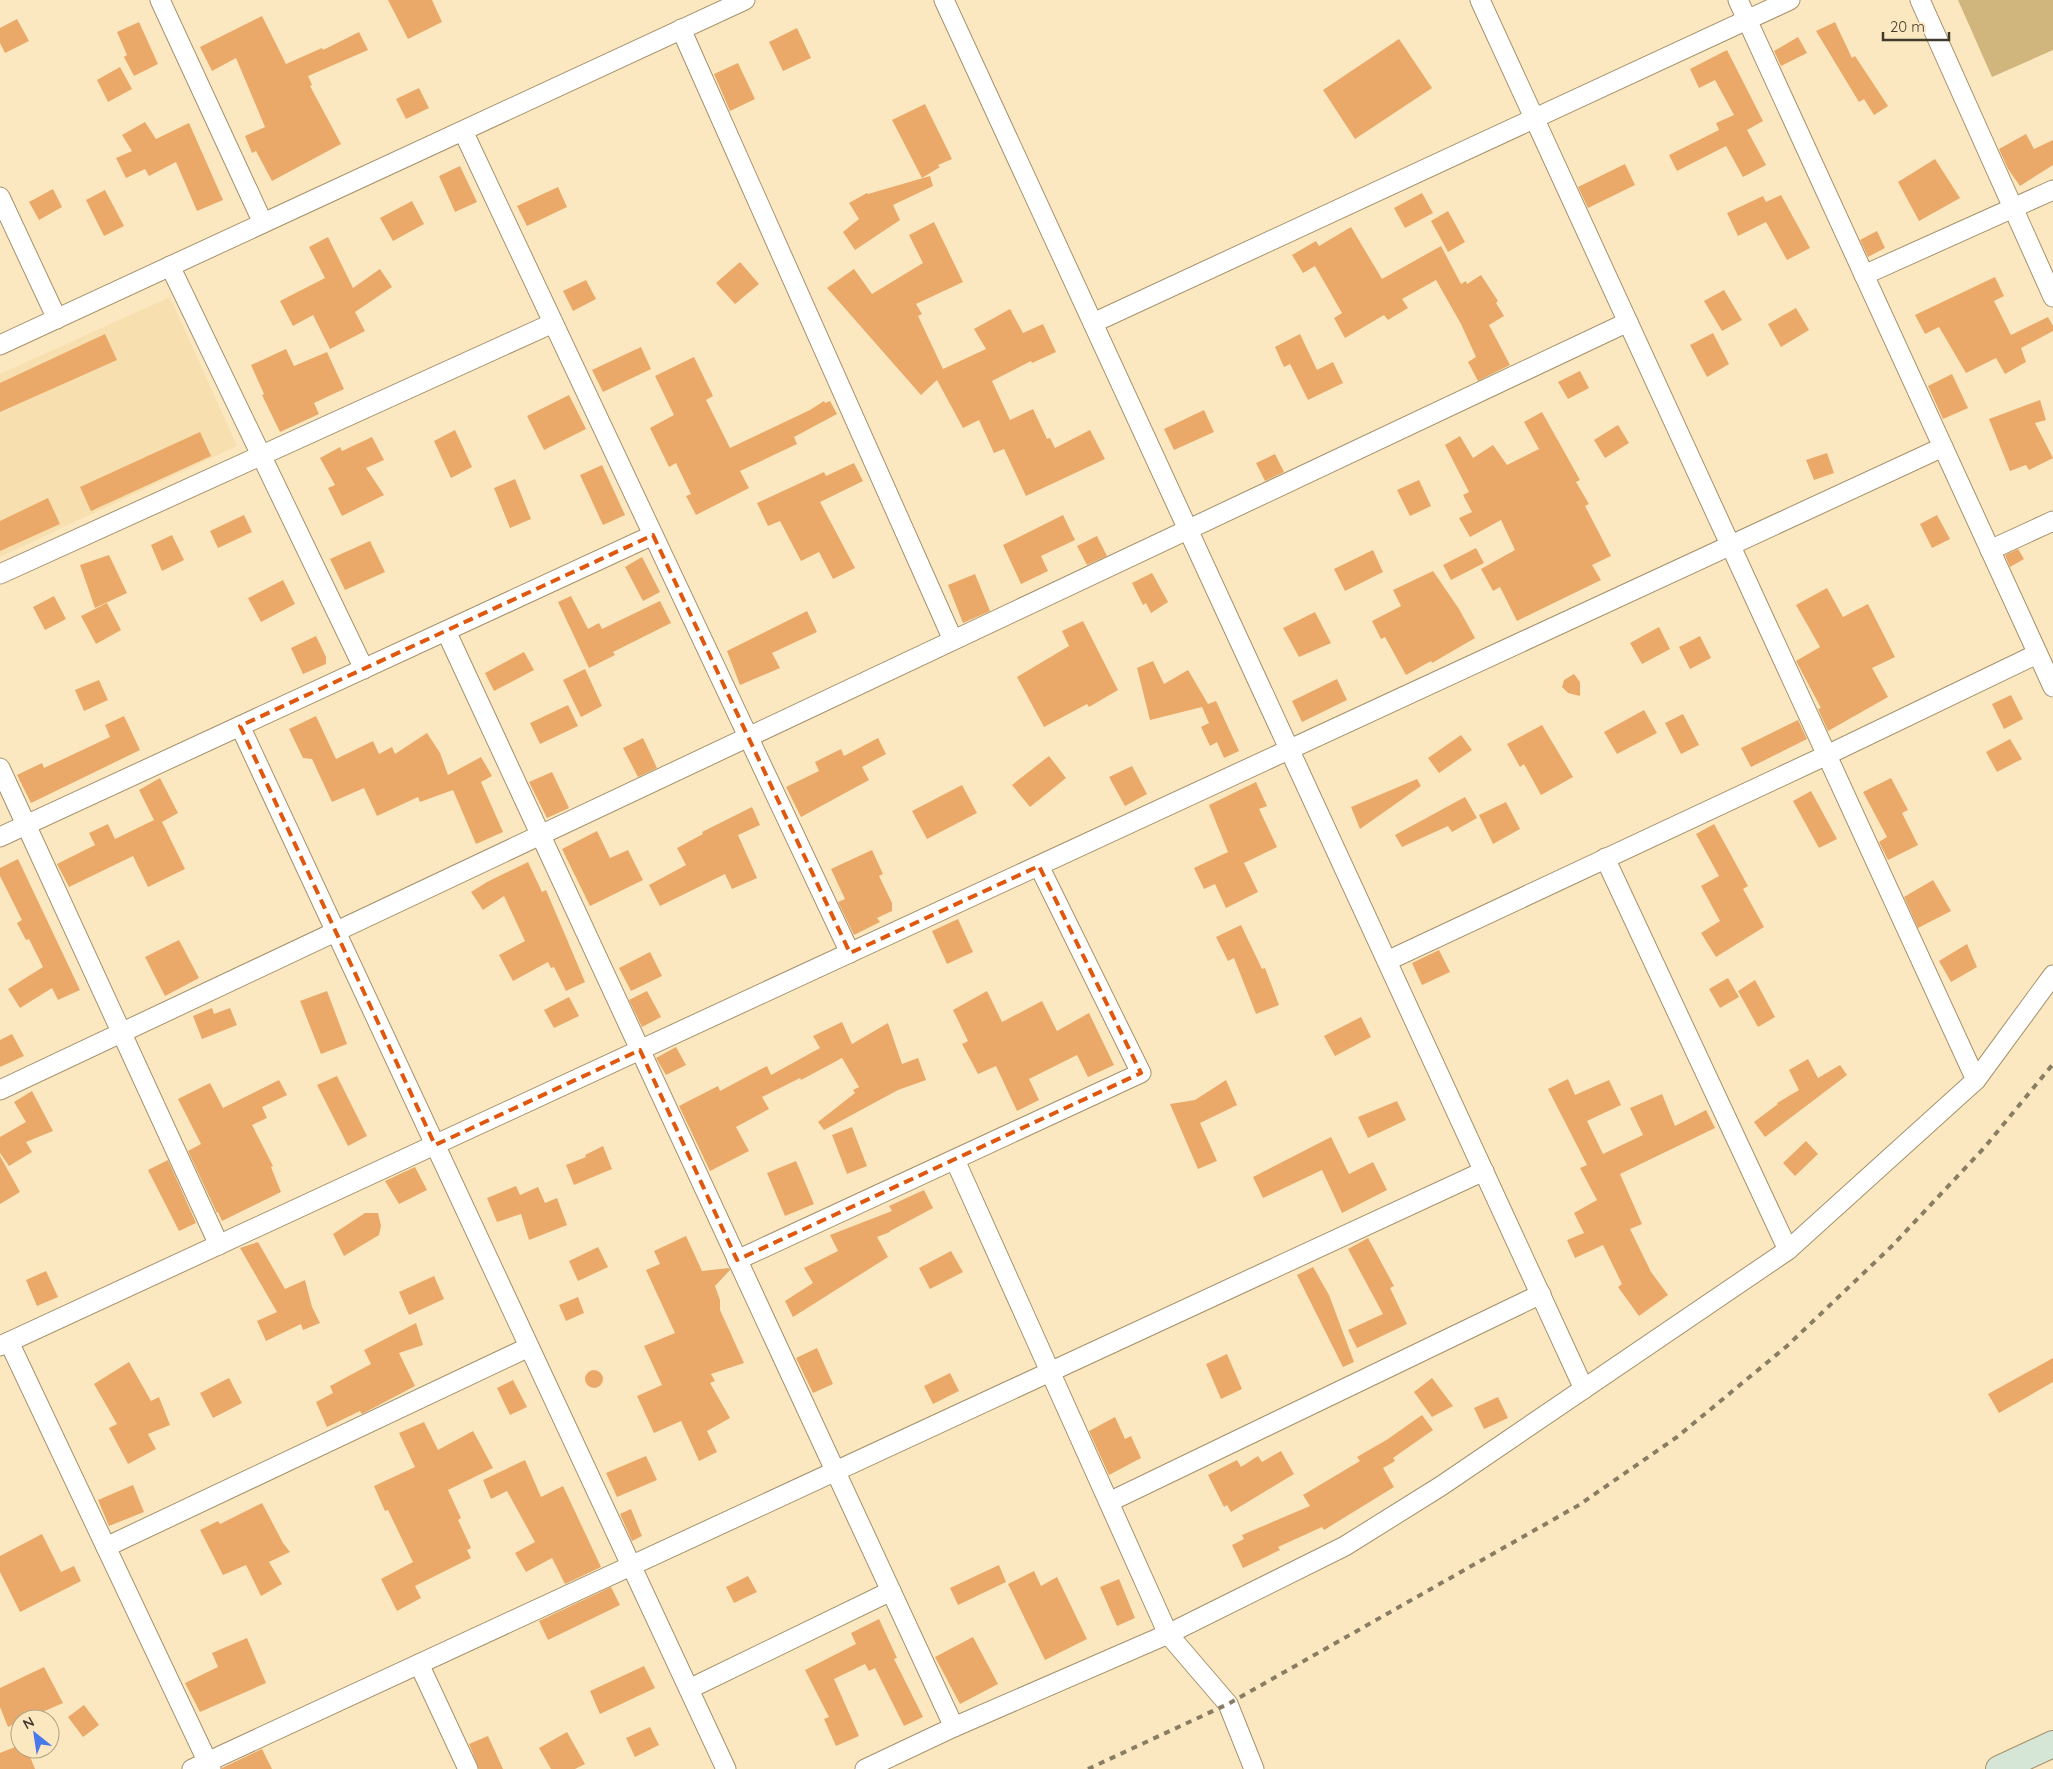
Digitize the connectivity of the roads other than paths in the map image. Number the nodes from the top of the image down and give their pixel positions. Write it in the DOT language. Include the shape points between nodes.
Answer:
graph roads {
  1 [pos="160,0"];
  2 [pos="745,0"];
  3 [pos="944,0"];
  4 [pos="1480,0"];
  5 [pos="1738,0"];
  6 [pos="1790,0"];
  7 [pos="1920,0"];
  8 [pos="1747,20"];
  9 [pos="681,30"];
  10 [pos="1534,119"];
  11 [pos="463,131"];
  12 [pos="2053,190"];
  13 [pos="0,197"];
  14 [pos="2013,208"];
  15 [pos="263,224"];
  16 [pos="170,266"];
  17 [pos="1864,276"];
  18 [pos="2053,297"];
  19 [pos="57,318"];
  20 [pos="1628,322"];
  21 [pos="553,323"];
  22 [pos="1093,323"];
  23 [pos="0,345"];
  24 [pos="1942,447"];
  25 [pos="261,456"];
  26 [pos="2053,521"];
  27 [pos="1188,529"];
  28 [pos="653,535"];
  29 [pos="1730,546"];
  30 [pos="1990,550"];
  31 [pos="0,574"];
  32 [pos="446,631"];
  33 [pos="953,640"];
  34 [pos="2038,654"];
  35 [pos="364,669"];
  36 [pos="2053,688"];
  37 [pos="240,726"];
  38 [pos="748,737"];
  39 [pos="1290,750"];
  40 [pos="1827,755"];
  41 [pos="0,768"];
  42 [pos="26,825"];
  43 [pos="540,835"];
  44 [pos="0,837"];
  45 [pos="1605,858"];
  46 [pos="1039,866"];
  47 [pos="336,932"];
  48 [pos="850,953"];
  49 [pos="1387,961"];
  50 [pos="2053,975"];
  51 [pos="122,1033"];
  52 [pos="640,1050"];
  53 [pos="1976,1080"];
  54 [pos="0,1090"];
  55 [pos="435,1145"];
  56 [pos="955,1160"];
  57 [pos="1484,1170"];
  58 [pos="219,1245"];
  59 [pos="1788,1250"];
  60 [pos="737,1260"];
  61 [pos="1541,1294"];
  62 [pos="4,1344"];
  63 [pos="529,1347"];
  64 [pos="1050,1371"];
  65 [pos="1584,1389"];
  66 [pos="835,1471"];
  67 [pos="1108,1502"];
  68 [pos="106,1547"];
  69 [pos="631,1566"];
  70 [pos="891,1591"];
  71 [pos="1168,1634"];
  72 [pos="419,1664"];
  73 [pos="689,1689"];
  74 [pos="954,1727"];
  75 [pos="2053,1744"];
  76 [pos="204,1767"];
  77 [pos="468,1769"];
  78 [pos="726,1769"];
  79 [pos="865,1769"];
  80 [pos="1254,1769"];
  81 [pos="1999,1769"];
  1 -- 15 [label="street"];
  2 -- 9 [label="street"];
  3 -- 22 [label="street"];
  4 -- 10 [label="street"];
  5 -- 8 [label="street"];
  6 -- 8 [label="street"];
  7 -- 14 [label="street"];
  8 -- 10 [label="street"];
  8 -- 17 [label="street"];
  9 -- 11 [label="street"];
  9 -- 33 [label="street"];
  10 -- 20 [label="street"];
  10 -- 22 [label="street"];
  11 -- 15 [label="street"];
  11 -- 21 [label="street"];
  12 -- 14 [label="street"];
  13 -- 19 [label="street"];
  14 -- 17 [label="street"];
  14 -- 18 [label="street"];
  15 -- 16 [label="street"];
  16 -- 19 [label="street"];
  16 -- 25 [label="street"];
  17 -- 24 [label="street"];
  19 -- 23 [label="street"];
  20 -- 27 [label="street"];
  20 -- 29 [label="street"];
  21 -- 25 [label="street"];
  21 -- 28 [label="street"];
  22 -- 27 [label="street"];
  24 -- 29 [label="street"];
  24 -- 30 [label="street"];
  25 -- 31 [label="street"];
  25 -- 35 [label="street"];
  26 -- 30 [label="street"];
  27 -- 33 [label="street"];
  27 -- 39 [label="street"];
  28 -- 32 [label="street"];
  28 -- 38 [label="street"];
  29 -- 39 [label="street"];
  29 -- 40 [label="street"];
  30 -- 34 [label="street"];
  32 -- 35 [label="street"];
  32 -- 43 [label="street"];
  33 -- 38 [label="street"];
  34 -- 36 [label="street"];
  34 -- 40 [label="street"];
  35 -- 37 [label="street"];
  37 -- 42 [label="street"];
  37 -- 47 [label="street"];
  38 -- 43 [label="street"];
  38 -- 48 [label="street"];
  39 -- 46 [label="street"];
  39 -- 49 [label="street"];
  40 -- 45 [label="street"];
  40 -- 53 [label="street"];
  41 -- 42 [label="street"];
  42 -- 44 [label="street"];
  42 -- 51 [label="street"];
  43 -- 47 [label="street"];
  43 -- 52 [label="street"];
  45 -- 49 [label="street"];
  45 -- 59 [label="street"];
  46 -- 48 [label="street"];
  46 -- 56 [label="street" via="1141,1073"];
  47 -- 51 [label="street"];
  47 -- 55 [label="street"];
  48 -- 52 [label="street"];
  49 -- 57 [label="street"];
  50 -- 53 [label="street"];
  51 -- 54 [label="street"];
  51 -- 58 [label="street"];
  52 -- 55 [label="street"];
  52 -- 60 [label="street"];
  53 -- 59 [label="street"];
  55 -- 58 [label="street"];
  55 -- 63 [label="street"];
  56 -- 60 [label="street"];
  56 -- 64 [label="street"];
  57 -- 61 [label="street"];
  57 -- 64 [label="street"];
  58 -- 62 [label="street"];
  59 -- 65 [label="street"];
  60 -- 66 [label="street"];
  61 -- 65 [label="street"];
  61 -- 67 [label="street"];
  62 -- 68 [label="street"];
  63 -- 68 [label="street"];
  63 -- 69 [label="street"];
  64 -- 66 [label="street"];
  64 -- 67 [label="street"];
  65 -- 71 [label="street" via="1441,1486 1345,1546"];
  66 -- 69 [label="street"];
  66 -- 70 [label="street"];
  67 -- 71 [label="street"];
  68 -- 76 [label="street"];
  69 -- 72 [label="street"];
  69 -- 73 [label="street"];
  70 -- 73 [label="street"];
  70 -- 74 [label="street"];
  71 -- 74 [label="street"];
  71 -- 80 [label="street" via="1228,1704"];
  72 -- 76 [label="street"];
  72 -- 77 [label="street"];
  73 -- 78 [label="street"];
  74 -- 79 [label="street"];
  75 -- 81 [label="main road"];
}
